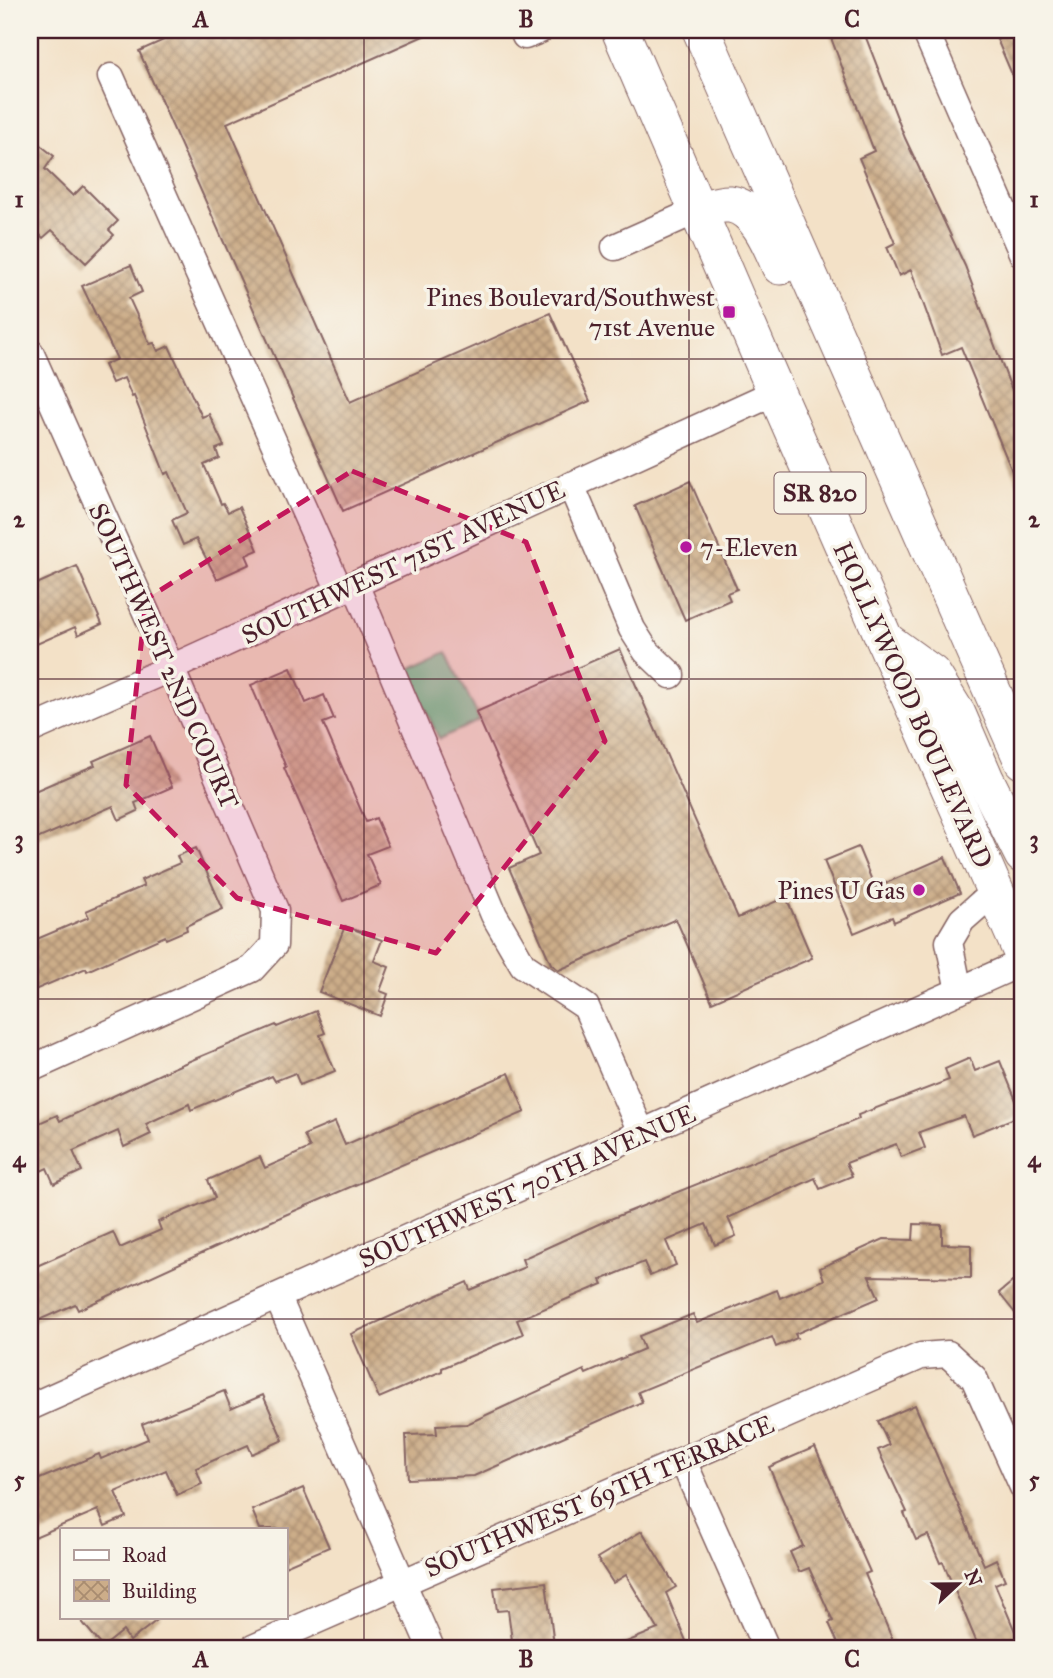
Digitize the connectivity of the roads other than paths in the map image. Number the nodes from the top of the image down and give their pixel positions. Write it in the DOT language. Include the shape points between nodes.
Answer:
graph roads {
  1 [pos="620,30"];
  2 [pos="701,30"];
  3 [pos="925,30"];
  4 [pos="111,77"];
  5 [pos="698,210"];
  6 [pos="615,247"];
  7 [pos="1023,255"];
  8 [pos="32,366"];
  9 [pos="776,392"];
  10 [pos="871,417"];
  11 [pos="571,485"];
  12 [pos="347,588"];
  13 [pos="885,640"];
  14 [pos="172,668"];
  15 [pos="671,675"];
  16 [pos="30,730"];
  17 [pos="1023,761"];
  18 [pos="1023,855"];
  19 [pos="995,891"];
  20 [pos="1023,955"];
  21 [pos="1023,962"];
  22 [pos="959,991"];
  23 [pos="30,1069"];
  24 [pos="642,1134"];
  25 [pos="278,1298"];
  26 [pos="30,1407"];
  27 [pos="683,1461"];
  28 [pos="1023,1487"];
  29 [pos="401,1582"];
  30 [pos="253,1648"];
  31 [pos="431,1648"];
  32 [pos="766,1648"];
  1 -- 5 [label="highway, HOLLYWOOD BOULEVARD / SR 820"];
  2 -- 10 [label="highway, SR 820"];
  3 -- 7 [label="street"];
  4 -- 12 [label="street"];
  5 -- 6 [label="street"];
  5 -- 9 [label="highway, HOLLYWOOD BOULEVARD / SR 820"];
  5 -- 10 [label="highway" via="730,204 765,230 845,413"];
  8 -- 14 [label="street, SOUTHWEST 2ND COURT"];
  9 -- 11 [label="street, SOUTHWEST 71ST AVENUE"];
  9 -- 13 [label="highway, HOLLYWOOD BOULEVARD / SR 820"];
  10 -- 17 [label="highway, SR 820"];
  11 -- 12 [label="street, SOUTHWEST 71ST AVENUE"];
  11 -- 15 [label="street" via="632,629"];
  12 -- 14 [label="street, SOUTHWEST 71ST AVENUE"];
  12 -- 24 [label="street" via="494,915 523,965 586,1007"];
  13 -- 18 [label="highway" via="932,674 957,714"];
  13 -- 19 [label="highway, HOLLYWOOD BOULEVARD / SR 820"];
  14 -- 16 [label="street, SOUTHWEST 71ST AVENUE"];
  14 -- 23 [label="street, SOUTHWEST 2ND COURT" via="275,910 274,945 252,969"];
  19 -- 20 [label="highway, HOLLYWOOD BOULEVARD / SR 820"];
  19 -- 22 [label="street" via="962,920 949,942"];
  21 -- 22 [label="street, SOUTHWEST 70TH AVENUE"];
  22 -- 24 [label="street, SOUTHWEST 70TH AVENUE"];
  24 -- 25 [label="street, SOUTHWEST 70TH AVENUE"];
  25 -- 26 [label="street, SOUTHWEST 70TH AVENUE"];
  25 -- 29 [label="street"];
  27 -- 28 [label="street, SOUTHWEST 69TH TERRACE" via="921,1356 948,1354 974,1378"];
  27 -- 29 [label="street, SOUTHWEST 69TH TERRACE"];
  27 -- 32 [label="street"];
  29 -- 30 [label="street, SOUTHWEST 69TH TERRACE"];
  29 -- 31 [label="street"];
}
